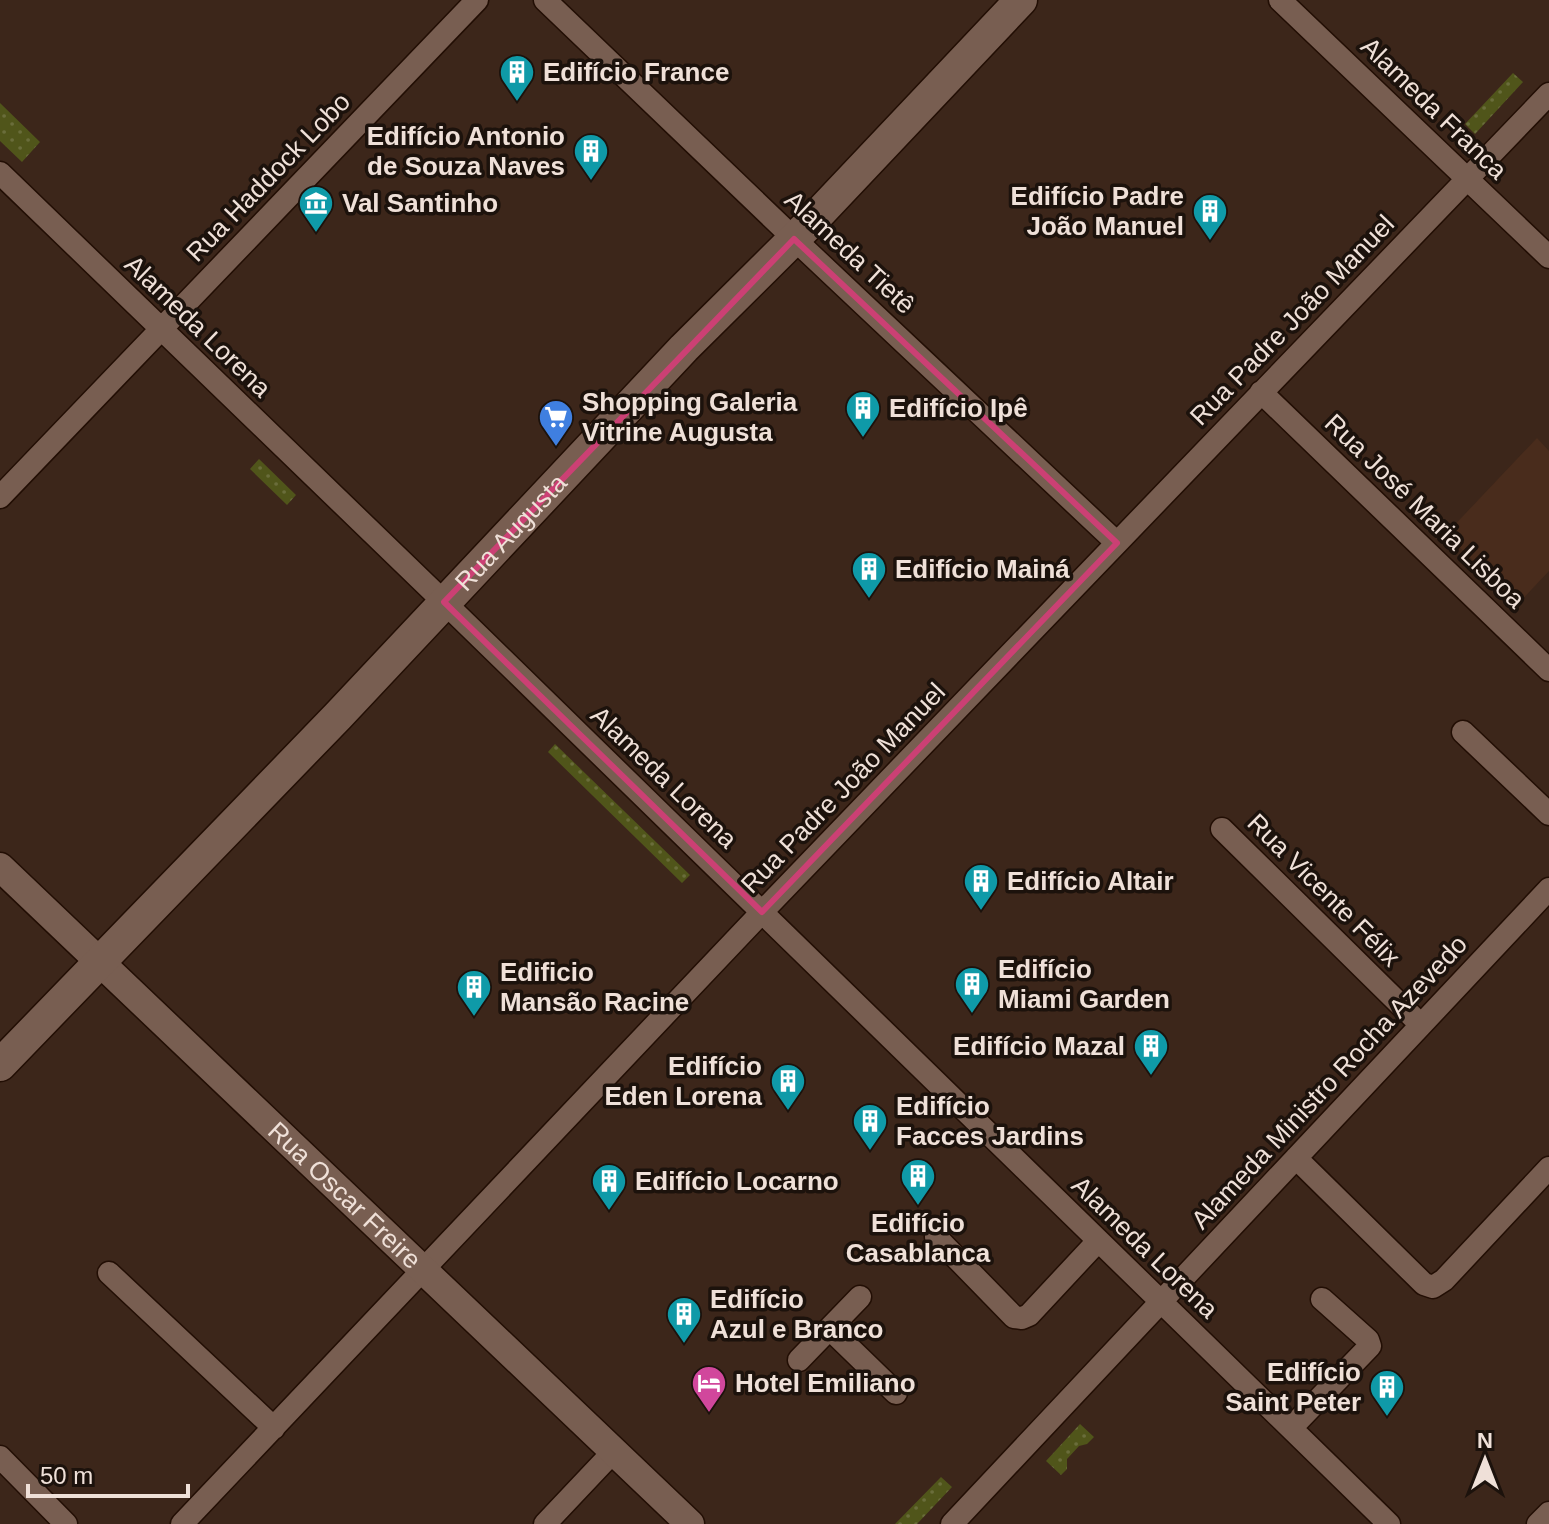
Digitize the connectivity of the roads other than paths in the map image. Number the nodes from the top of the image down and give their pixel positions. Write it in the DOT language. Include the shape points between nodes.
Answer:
graph roads {
  1 [pos="477,0"];
  2 [pos="545,0"];
  3 [pos="1021,0"];
  4 [pos="1280,0"];
  5 [pos="1549,94"];
  6 [pos="0,173"];
  7 [pos="1467,179"];
  8 [pos="794,239"];
  9 [pos="1549,257"];
  10 [pos="161,329"];
  11 [pos="1261,392"];
  12 [pos="0,497"];
  13 [pos="1117,543"];
  14 [pos="444,602"];
  15 [pos="1549,670"];
  16 [pos="1463,732"];
  17 [pos="1549,814"];
  18 [pos="1222,829"];
  19 [pos="0,867"];
  20 [pos="1549,889"];
  21 [pos="762,912"];
  22 [pos="99,963"];
  23 [pos="1420,1024"];
  24 [pos="0,1065"];
  25 [pos="1296,1158"];
  26 [pos="1549,1168"];
  27 [pos="936,1237"];
  28 [pos="1098,1241"];
  29 [pos="423,1271"];
  30 [pos="109,1273"];
  31 [pos="860,1297"];
  32 [pos="1322,1299"];
  33 [pos="1161,1302"];
  34 [pos="830,1329"];
  35 [pos="799,1360"];
  36 [pos="896,1393"];
  37 [pos="274,1428"];
  38 [pos="1291,1428"];
  39 [pos="614,1451"];
  40 [pos="0,1457"];
  41 [pos="1549,1513"];
  42 [pos="66,1524"];
  43 [pos="182,1524"];
  44 [pos="545,1524"];
  45 [pos="690,1524"];
  46 [pos="952,1524"];
  47 [pos="1389,1524"];
  48 [pos="1538,1524"];
  1 -- 10 [label="street, Rua Haddock Lobo"];
  2 -- 8 [label="street, Alameda Tietê"];
  3 -- 8 [label="main road, Rua Augusta"];
  4 -- 7 [label="street, Alameda Franca"];
  5 -- 7 [label="street, Rua Padre João Manuel"];
  6 -- 10 [label="street, Alameda Lorena"];
  7 -- 9 [label="street, Alameda Franca"];
  7 -- 11 [label="street, Rua Padre João Manuel"];
  8 -- 13 [label="street, Alameda Tietê"];
  8 -- 14 [label="main road, Rua Augusta"];
  10 -- 12 [label="street, Rua Haddock Lobo"];
  10 -- 14 [label="street, Alameda Lorena"];
  11 -- 13 [label="street, Rua Padre João Manuel"];
  11 -- 15 [label="street, Rua José Maria Lisboa"];
  13 -- 21 [label="street, Rua Padre João Manuel"];
  14 -- 21 [label="street, Alameda Lorena"];
  14 -- 22 [label="main road, Rua Augusta"];
  16 -- 17 [label="street"];
  18 -- 23 [label="street, Rua Vicente Félix"];
  19 -- 22 [label="street, Rua Oscar Freire"];
  20 -- 23 [label="street, Alameda Ministro Rocha Azevedo"];
  21 -- 28 [label="street, Alameda Lorena"];
  21 -- 29 [label="street, Rua Padre João Manuel"];
  22 -- 24 [label="main road, Rua Augusta"];
  22 -- 29 [label="street, Rua Oscar Freire"];
  23 -- 25 [label="street, Alameda Ministro Rocha Azevedo"];
  25 -- 26 [label="street" via="1433,1287"];
  25 -- 33 [label="street, Alameda Ministro Rocha Azevedo"];
  27 -- 28 [label="street" via="1014,1317 1022,1318"];
  28 -- 33 [label="street, Alameda Lorena"];
  29 -- 37 [label="street, Rua Padre João Manuel"];
  29 -- 39 [label="street, Rua Oscar Freire"];
  30 -- 37 [label="street"];
  31 -- 34 [label="street"];
  32 -- 38 [label="street" via="1370,1346"];
  33 -- 38 [label="street, Alameda Lorena"];
  33 -- 46 [label="street, Alameda Ministro Rocha Azevedo"];
  34 -- 35 [label="street"];
  34 -- 36 [label="street"];
  37 -- 43 [label="street, Rua Padre João Manuel"];
  38 -- 47 [label="street, Alameda Lorena"];
  39 -- 44 [label="street"];
  39 -- 45 [label="street, Rua Oscar Freire"];
  40 -- 42 [label="street"];
  41 -- 48 [label="street"];
}
